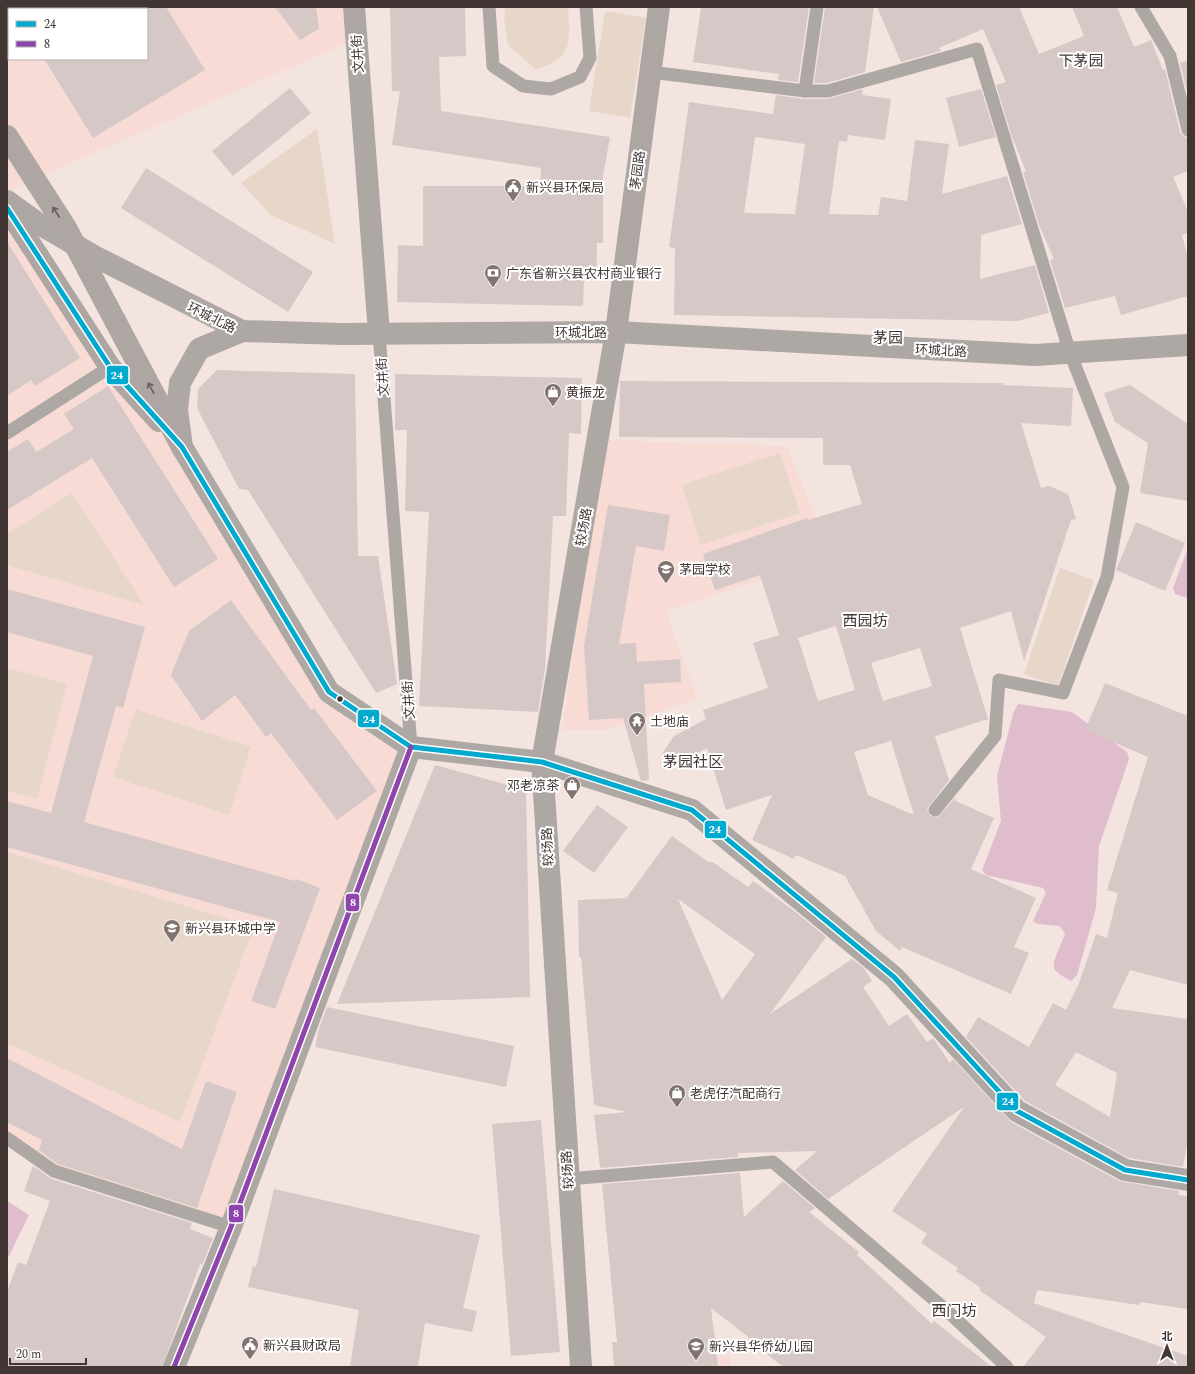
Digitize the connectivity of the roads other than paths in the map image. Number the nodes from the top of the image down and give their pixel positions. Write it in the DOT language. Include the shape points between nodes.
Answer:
graph roads {
  1 [pos="354,7"];
  2 [pos="489,7"];
  3 [pos="586,7"];
  4 [pos="659,7"];
  5 [pos="817,7"];
  6 [pos="1141,7"];
  7 [pos="650,72"];
  8 [pos="806,91"];
  9 [pos="1188,130"];
  10 [pos="7,136"];
  11 [pos="7,201"];
  12 [pos="7,208"];
  13 [pos="242,331"];
  14 [pos="616,332"];
  15 [pos="379,333"];
  16 [pos="1188,344"];
  17 [pos="1070,353"];
  18 [pos="110,367"];
  19 [pos="7,433"];
  20 [pos="182,447"];
  21 [pos="411,747"];
  22 [pos="542,762"];
  23 [pos="935,810"];
  24 [pos="7,1138"];
  25 [pos="568,1179"];
  26 [pos="1188,1180"];
  27 [pos="231,1227"];
  28 [pos="174,1367"];
  29 [pos="581,1367"];
  30 [pos="1007,1367"];
  1 -- 15 [label="street, 文井街"];
  2 -- 3 [label="lane" via="493,66 523,86 551,89 580,77 590,58"];
  4 -- 7 [label="main road, 茅园路"];
  5 -- 8 [label="lane"];
  6 -- 9 [label="lane" via="1170,56"];
  7 -- 8 [label="lane"];
  7 -- 14 [label="main road, 茅园路"];
  8 -- 17 [label="lane" via="828,91 977,49"];
  20 -- 10 [label="main road, one-way" via="66,228"];
  11 -- 13 [label="street, 环城北路" via="36,222 94,256"];
  12 -- 18 [label="main road"];
  13 -- 15 [label="street, 环城北路"];
  13 -- 20 [label="street" via="198,349 180,383 177,410"];
  14 -- 15 [label="street, 环城北路"];
  14 -- 17 [label="street, 环城北路" via="1034,355"];
  14 -- 22 [label="street, 较场路"];
  15 -- 21 [label="lane, 文井街"];
  16 -- 17 [label="street, 环城北路"];
  17 -- 23 [label="lane" via="1123,487 1107,577 1064,693 999,680 995,736"];
  18 -- 19 [label="lane"];
  18 -- 20 [label="main road"];
  20 -- 21 [label="street" via="329,692"];
  21 -- 22 [label="street"];
  21 -- 27 [label="street"];
  22 -- 25 [label="street, 较场路"];
  22 -- 26 [label="street" via="692,810 894,977 1017,1111 1125,1170"];
  24 -- 27 [label="lane" via="54,1170"];
  25 -- 29 [label="street, 较场路"];
  25 -- 30 [label="lane" via="773,1162 945,1308"];
  27 -- 28 [label="street"];
}
